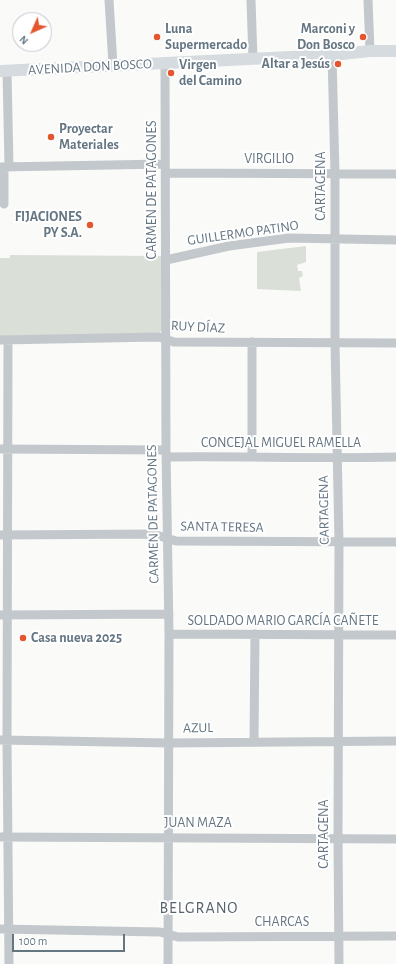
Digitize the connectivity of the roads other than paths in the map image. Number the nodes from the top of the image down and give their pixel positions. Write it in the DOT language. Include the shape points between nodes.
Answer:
graph roads {
  1 [pos="109,0"];
  2 [pos="251,0"];
  3 [pos="368,0"];
  4 [pos="370,51"];
  5 [pos="396,51"];
  6 [pos="332,55"];
  7 [pos="253,59"];
  8 [pos="165,63"];
  9 [pos="113,65"];
  10 [pos="4,71"];
  11 [pos="165,164"];
  12 [pos="4,167"];
  13 [pos="335,173"];
  14 [pos="166,174"];
  15 [pos="396,174"];
  16 [pos="4,204"];
  17 [pos="335,238"];
  18 [pos="396,240"];
  19 [pos="166,260"];
  20 [pos="4,340"];
  21 [pos="166,340"];
  22 [pos="252,342"];
  23 [pos="396,343"];
  24 [pos="335,344"];
  25 [pos="4,449"];
  26 [pos="166,453"];
  27 [pos="252,456"];
  28 [pos="396,457"];
  29 [pos="337,458"];
  30 [pos="4,534"];
  31 [pos="168,539"];
  32 [pos="339,542"];
  33 [pos="396,542"];
  34 [pos="169,614"];
  35 [pos="4,615"];
  36 [pos="169,634"];
  37 [pos="255,634"];
  38 [pos="339,635"];
  39 [pos="396,635"];
  40 [pos="4,740"];
  41 [pos="254,741"];
  42 [pos="338,741"];
  43 [pos="396,741"];
  44 [pos="170,743"];
  45 [pos="4,837"];
  46 [pos="168,837"];
  47 [pos="338,838"];
  48 [pos="396,838"];
  49 [pos="4,929"];
  50 [pos="168,934"];
  51 [pos="339,936"];
  52 [pos="396,936"];
  53 [pos="9,964"];
  54 [pos="168,964"];
  55 [pos="339,964"];
  1 -- 9 [label="street"];
  2 -- 7 [label="street"];
  3 -- 4 [label="street"];
  4 -- 5 [label="main road, AVENIDA DON BOSCO"];
  4 -- 6 [label="main road, AVENIDA DON BOSCO"];
  6 -- 7 [label="main road, AVENIDA DON BOSCO"];
  6 -- 13 [label="street, CARTAGENA"];
  7 -- 8 [label="main road, AVENIDA DON BOSCO"];
  8 -- 9 [label="main road, AVENIDA DON BOSCO"];
  8 -- 11 [label="street, CARMEN DE PATAGONES"];
  9 -- 10 [label="main road, AVENIDA DON BOSCO"];
  10 -- 12 [label="street"];
  11 -- 12 [label="street"];
  11 -- 14 [label="street, CARMEN DE PATAGONES"];
  12 -- 16 [label="street"];
  13 -- 14 [label="street, VIRGILIO"];
  13 -- 15 [label="street, VIRGILIO"];
  13 -- 17 [label="street, CARTAGENA"];
  14 -- 19 [label="street, CARMEN DE PATAGONES"];
  17 -- 18 [label="street, GUILLERMO PATINO"];
  17 -- 19 [label="street, GUILLERMO PATINO" via="289,238 230,246"];
  17 -- 24 [label="street, CARTAGENA"];
  19 -- 21 [label="street, CARMEN DE PATAGONES"];
  20 -- 21 [label="street, RUY DÍAZ"];
  20 -- 25 [label="street"];
  21 -- 22 [label="street, RUY DÍAZ"];
  21 -- 26 [label="street, CARMEN DE PATAGONES"];
  22 -- 24 [label="street, RUY DÍAZ"];
  22 -- 27 [label="street"];
  23 -- 24 [label="street, RUY DÍAZ"];
  24 -- 29 [label="street, CARTAGENA"];
  25 -- 26 [label="street, CONCEJAL MIGUEL RAMELLA"];
  25 -- 30 [label="street"];
  26 -- 27 [label="street, CONCEJAL MIGUEL RAMELLA"];
  26 -- 31 [label="street, CARMEN DE PATAGONES"];
  27 -- 29 [label="street, CONCEJAL MIGUEL RAMELLA"];
  28 -- 29 [label="street, CONCEJAL MIGUEL RAMELLA"];
  29 -- 32 [label="street, CARTAGENA"];
  30 -- 31 [label="street, SANTA TERESA" via="153,534"];
  30 -- 35 [label="street"];
  31 -- 32 [label="street, SANTA TERESA"];
  31 -- 34 [label="street, CARMEN DE PATAGONES"];
  32 -- 33 [label="street, SANTA TERESA"];
  32 -- 38 [label="street, CARTAGENA"];
  34 -- 35 [label="street, SOLDADO MARIO GARCÍA CAÑETE"];
  34 -- 36 [label="street, CARMEN DE PATAGONES"];
  35 -- 40 [label="street"];
  36 -- 37 [label="street, SOLDADO MARIO GARCÍA CAÑETE"];
  36 -- 44 [label="street, CARMEN DE PATAGONES"];
  37 -- 38 [label="street, SOLDADO MARIO GARCÍA CAÑETE"];
  37 -- 41 [label="street"];
  38 -- 39 [label="street, SOLDADO MARIO GARCÍA CAÑETE"];
  38 -- 42 [label="street, CARTAGENA"];
  40 -- 44 [label="street, AZUL"];
  40 -- 45 [label="street"];
  41 -- 42 [label="street, AZUL"];
  41 -- 44 [label="street, AZUL"];
  42 -- 43 [label="street, AZUL"];
  42 -- 47 [label="street, CARTAGENA"];
  44 -- 46 [label="street, CARMEN DE PATAGONES"];
  45 -- 46 [label="street, JUAN MAZA"];
  45 -- 49 [label="street"];
  46 -- 47 [label="street, JUAN MAZA"];
  46 -- 50 [label="street, CARMEN DE PATAGONES"];
  47 -- 48 [label="street, JUAN MAZA"];
  47 -- 51 [label="street, CARTAGENA"];
  49 -- 50 [label="street, CHARCAS"];
  49 -- 53 [label="street"];
  50 -- 51 [label="street, CHARCAS" via="178,937"];
  50 -- 54 [label="street, CARMEN DE PATAGONES"];
  51 -- 52 [label="street, CHARCAS"];
  51 -- 55 [label="street, CARTAGENA"];
}
